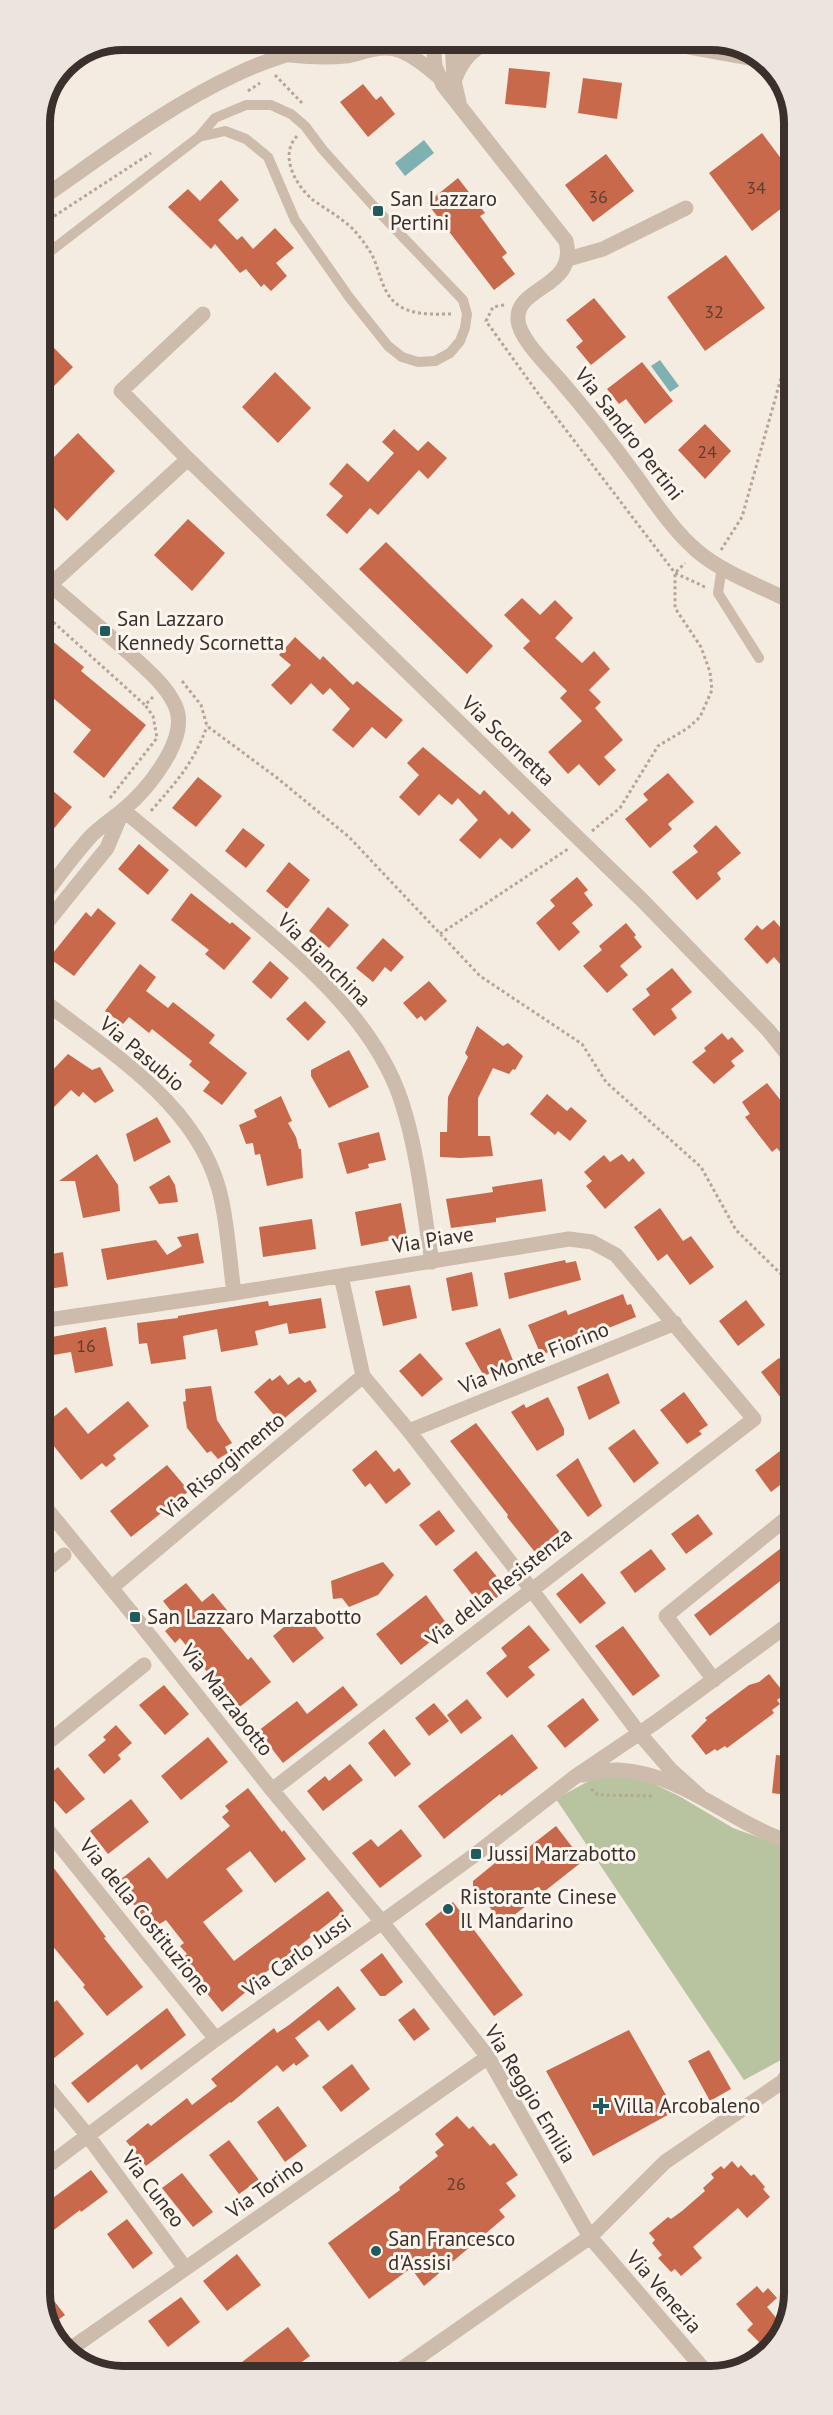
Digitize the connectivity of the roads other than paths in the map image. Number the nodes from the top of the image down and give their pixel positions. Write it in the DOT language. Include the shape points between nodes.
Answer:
graph roads {
  1 [pos="306,50"];
  2 [pos="370,50"];
  3 [pos="399,50"];
  4 [pos="434,50"];
  5 [pos="451,50"];
  6 [pos="475,50"];
  7 [pos="706,50"];
  8 [pos="290,55"];
  9 [pos="741,57"];
  10 [pos="447,79"];
  11 [pos="199,137"];
  12 [pos="50,193"];
  13 [pos="686,208"];
  14 [pos="50,252"];
  15 [pos="568,258"];
  16 [pos="202,314"];
  17 [pos="188,459"];
  18 [pos="718,564"];
  19 [pos="50,577"];
  20 [pos="50,585"];
  21 [pos="784,598"];
  22 [pos="759,658"];
  23 [pos="123,810"];
  24 [pos="50,888"];
  25 [pos="50,919"];
  26 [pos="50,1006"];
  27 [pos="784,1050"];
  28 [pos="432,1262"];
  29 [pos="341,1275"];
  30 [pos="234,1293"];
  31 [pos="50,1320"];
  32 [pos="675,1323"];
  33 [pos="363,1376"];
  34 [pos="754,1419"];
  35 [pos="409,1431"];
  36 [pos="50,1513"];
  37 [pos="784,1519"];
  38 [pos="64,1554"];
  39 [pos="50,1566"];
  40 [pos="111,1588"];
  41 [pos="531,1589"];
  42 [pos="784,1628"];
  43 [pos="144,1665"];
  44 [pos="714,1680"];
  45 [pos="639,1733"];
  46 [pos="50,1741"];
  47 [pos="576,1776"];
  48 [pos="272,1790"];
  49 [pos="700,1796"];
  50 [pos="50,1832"];
  51 [pos="784,1839"];
  52 [pos="382,1922"];
  53 [pos="216,2039"];
  54 [pos="488,2057"];
  55 [pos="784,2079"];
  56 [pos="50,2089"];
  57 [pos="88,2136"];
  58 [pos="50,2164"];
  59 [pos="590,2237"];
  60 [pos="185,2268"];
  61 [pos="74,2346"];
  62 [pos="407,2365"];
  63 [pos="701,2366"];
  1 -- 8 [label="street"];
  2 -- 8 [label="street" via="345,56"];
  3 -- 10 [label="street"];
  4 -- 10 [label="street" via="435,66"];
  5 -- 10 [label="street"];
  6 -- 10 [label="street"];
  7 -- 9 [label="street"];
  8 -- 12 [label="street" via="237,74 176,107"];
  10 -- 15 [label="street" via="462,110 566,242"];
  11 -- 11 [label="lane" via="214,118 246,105 271,105 291,114 463,300 467,314 460,341 435,362 402,357 388,346 349,297 295,219 268,157 246,138 225,131"];
  11 -- 14 [label="lane"];
  13 -- 15 [label="street" via="603,249"];
  15 -- 18 [label="street, Via Sandro Pertini" via="565,269 523,303 518,311 520,330 696,551"];
  16 -- 17 [label="street, Via Scornetta" via="121,391"];
  17 -- 19 [label="street"];
  17 -- 27 [label="street, Via Scornetta" via="580,841"];
  18 -- 21 [label="street, Via Sandro Pertini"];
  18 -- 22 [label="lane" via="718,593"];
  20 -- 23 [label="street" via="146,669 176,707 178,729 170,753"];
  23 -- 24 [label="street" via="90,837"];
  23 -- 25 [label="street" via="107,848"];
  23 -- 28 [label="street, Via Bianchina" via="274,938 351,1012 374,1045 400,1099 408,1126"];
  26 -- 30 [label="street, Via Pasubio" via="159,1091 184,1118 214,1175 222,1201"];
  28 -- 29 [label="street, Via Piave"];
  28 -- 32 [label="street, Via Piave" via="569,1239 592,1242 616,1255"];
  29 -- 30 [label="street, Via Piave"];
  29 -- 33 [label="street"];
  30 -- 31 [label="street, Via Piave"];
  32 -- 34 [label="street, Via Piave"];
  32 -- 35 [label="street, Via Monte Fiorino"];
  33 -- 35 [label="street"];
  33 -- 40 [label="street, Via Risorgimento"];
  34 -- 41 [label="street, Via della Resistenza"];
  35 -- 41 [label="street"];
  36 -- 40 [label="street, Via Marzabotto"];
  37 -- 44 [label="street" via="666,1616"];
  38 -- 39 [label="street"];
  40 -- 48 [label="street, Via Marzabotto"];
  41 -- 45 [label="street"];
  41 -- 48 [label="street, Via della Resistenza"];
  42 -- 44 [label="street, Via Carlo Jussi"];
  43 -- 46 [label="street"];
  44 -- 45 [label="street, Via Carlo Jussi"];
  45 -- 47 [label="street, Via Carlo Jussi"];
  45 -- 49 [label="street, Via Carlo Jussi"];
  47 -- 49 [label="street, Via Carlo Jussi" via="616,1769 653,1774"];
  47 -- 52 [label="street, Via Carlo Jussi"];
  48 -- 52 [label="street, Via Marzabotto"];
  49 -- 51 [label="street, Via Carlo Jussi" via="752,1828"];
  50 -- 53 [label="street, Via della Costituzione"];
  52 -- 53 [label="street, Via Carlo Jussi"];
  52 -- 54 [label="street, Via Reggio Emilia"];
  53 -- 57 [label="street, Via Carlo Jussi"];
  54 -- 59 [label="street, Via Reggio Emilia"];
  54 -- 60 [label="street, Via Torino"];
  55 -- 59 [label="street" via="665,2162"];
  56 -- 57 [label="street, Via Cuneo"];
  57 -- 58 [label="street, Via Carlo Jussi"];
  57 -- 60 [label="street, Via Cuneo"];
  59 -- 62 [label="street"];
  59 -- 63 [label="street, Via Venezia"];
  60 -- 61 [label="street, Via Torino"];
}
